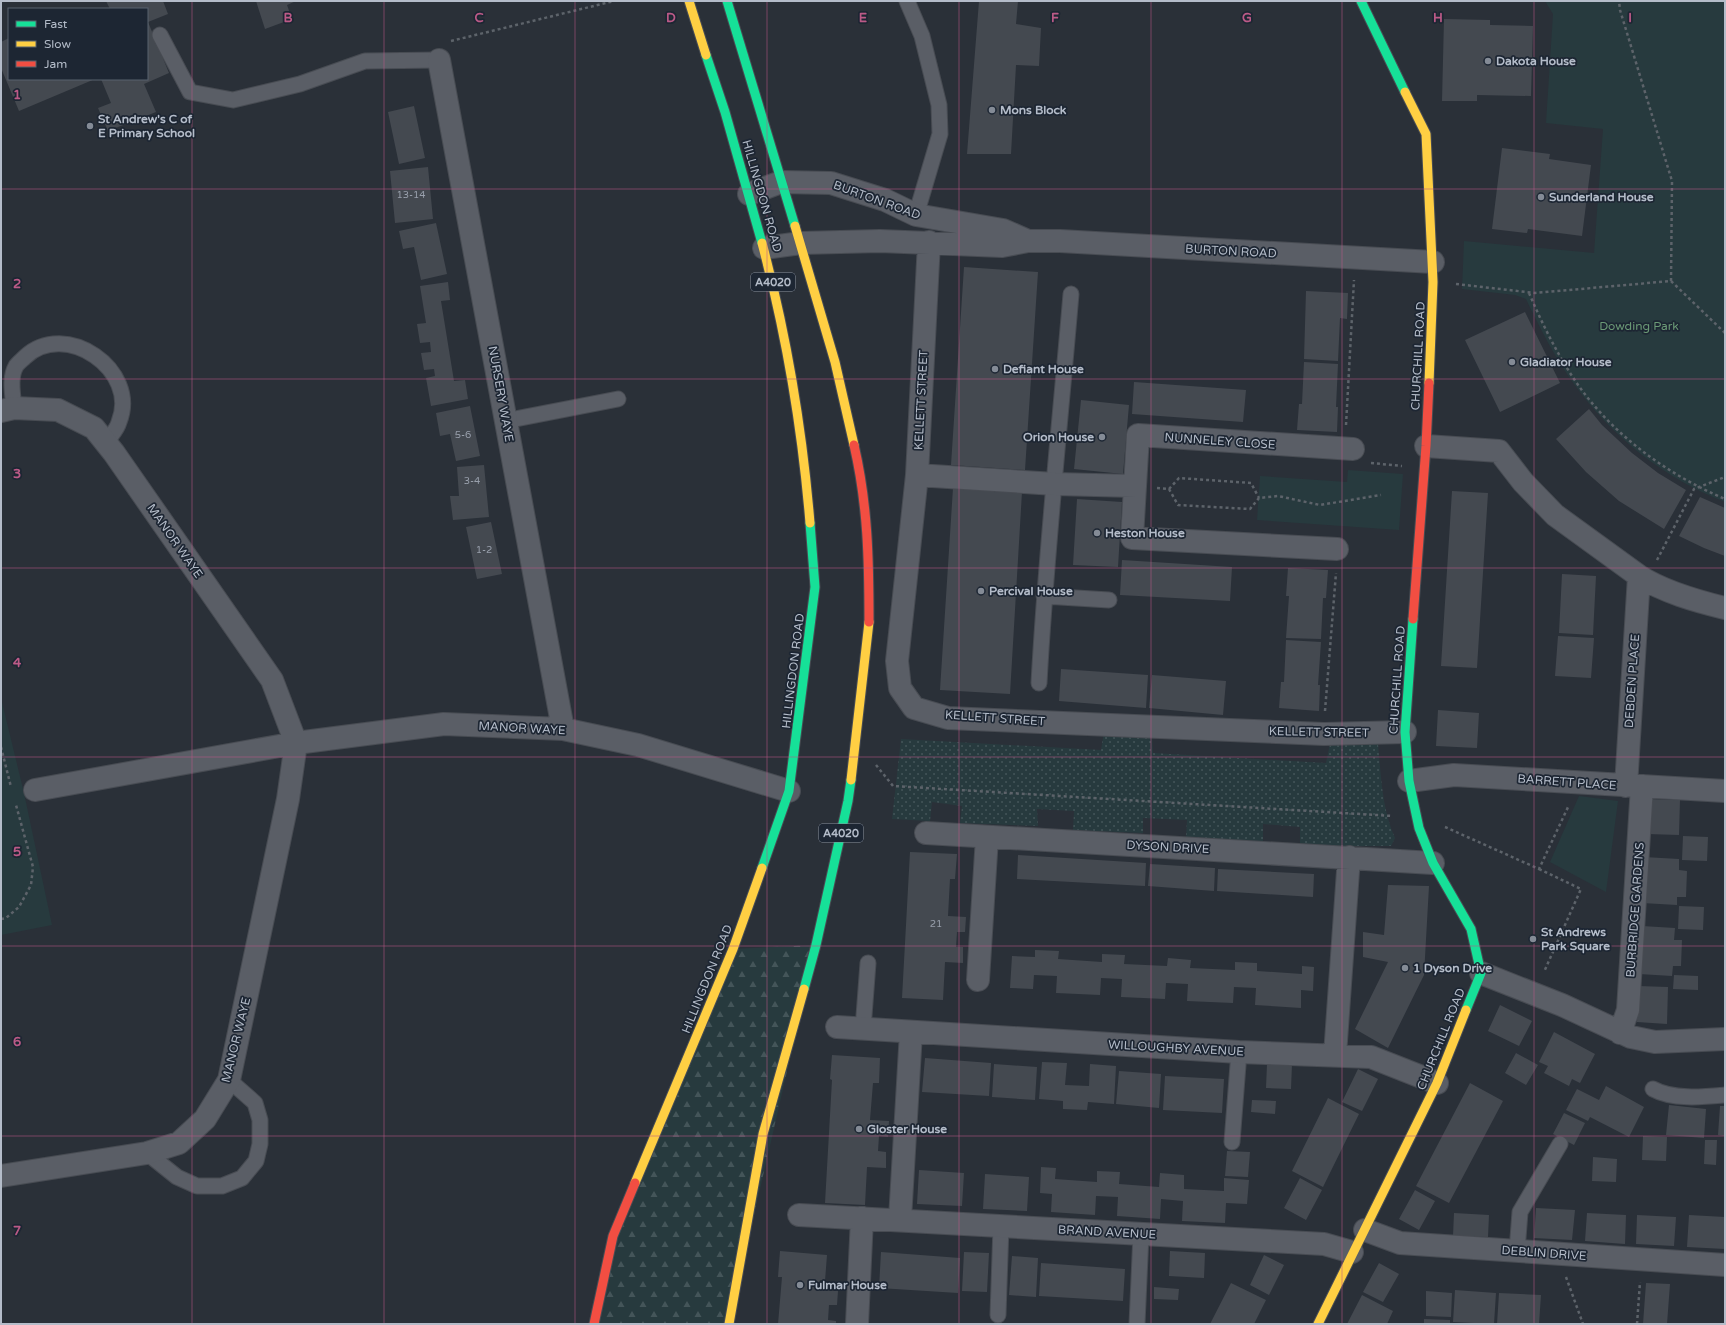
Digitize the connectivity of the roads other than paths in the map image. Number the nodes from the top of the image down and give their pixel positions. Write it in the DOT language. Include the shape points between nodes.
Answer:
graph roads {
  1 [pos="689,1"];
  2 [pos="727,1"];
  3 [pos="907,1"];
  4 [pos="1361,1"];
  5 [pos="160,35"];
  6 [pos="439,60"];
  7 [pos="781,182"];
  8 [pos="749,194"];
  9 [pos="916,216"];
  10 [pos="1028,241"];
  11 [pos="929,242"];
  12 [pos="801,243"];
  13 [pos="764,248"];
  14 [pos="1433,272"];
  15 [pos="1071,294"];
  16 [pos="618,400"];
  17 [pos="7,410"];
  18 [pos="505,421"];
  19 [pos="106,443"];
  20 [pos="1426,446"];
  21 [pos="1349,449"];
  22 [pos="917,475"];
  23 [pos="1055,484"];
  24 [pos="1135,486"];
  25 [pos="1337,549"];
  26 [pos="1642,579"];
  27 [pos="1044,596"];
  28 [pos="1109,600"];
  29 [pos="1725,608"];
  30 [pos="1039,683"];
  31 [pos="563,729"];
  32 [pos="1405,732"];
  33 [pos="296,743"];
  34 [pos="1409,782"];
  35 [pos="1634,786"];
  36 [pos="35,790"];
  37 [pos="789,791"];
  38 [pos="1725,791"];
  39 [pos="926,834"];
  40 [pos="987,837"];
  41 [pos="1349,857"];
  42 [pos="1433,863"];
  43 [pos="868,963"];
  44 [pos="1481,973"];
  45 [pos="978,980"];
  46 [pos="837,1027"];
  47 [pos="863,1029"];
  48 [pos="911,1032"];
  49 [pos="1620,1033"];
  50 [pos="1725,1039"];
  51 [pos="1239,1052"];
  52 [pos="1335,1055"];
  53 [pos="229,1080"];
  54 [pos="1437,1083"];
  55 [pos="1653,1089"];
  56 [pos="1725,1095"];
  57 [pos="1232,1142"];
  58 [pos="1560,1144"];
  59 [pos="147,1153"];
  60 [pos="1,1176"];
  61 [pos="799,1215"];
  62 [pos="862,1218"];
  63 [pos="900,1219"];
  64 [pos="1001,1226"];
  65 [pos="1365,1230"];
  66 [pos="1141,1234"];
  67 [pos="1517,1251"];
  68 [pos="1352,1252"];
  69 [pos="1725,1265"];
  70 [pos="998,1315"];
  71 [pos="594,1324"];
  72 [pos="729,1324"];
  73 [pos="857,1324"];
  74 [pos="1137,1324"];
  75 [pos="1318,1324"];
  1 -- 8 [label="main road, HILLINGDON ROAD / A4020"];
  2 -- 7 [label="main road, HILLINGDON ROAD / A4020"];
  3 -- 9 [label="lane" via="922,36 939,105 940,134"];
  4 -- 14 [label="main road, CHURCHILL ROAD" via="1426,134"];
  5 -- 6 [label="lane" via="190,92 233,100 300,84 365,61"];
  6 -- 18 [label="street, NURSERY WAYE"];
  7 -- 8 [label="street, BURTON ROAD"];
  7 -- 9 [label="street, BURTON ROAD" via="831,183 885,200"];
  7 -- 12 [label="main road, HILLINGDON ROAD / A4020"];
  8 -- 13 [label="main road, HILLINGDON ROAD / A4020"];
  9 -- 10 [label="street, BURTON ROAD" via="1003,230"];
  10 -- 11 [label="street, BURTON ROAD" via="1002,246"];
  10 -- 14 [label="street, BURTON ROAD" via="1356,258"];
  11 -- 12 [label="street, BURTON ROAD"];
  11 -- 22 [label="street, KELLETT STREET"];
  12 -- 13 [label="street, BURTON ROAD"];
  12 -- 72 [label="main road, HILLINGDON ROAD / A4020" via="836,362 860,469 869,544 869,627 848,801 816,945 763,1134"];
  13 -- 37 [label="main road, HILLINGDON ROAD / A4020" via="796,398 804,456 815,587"];
  14 -- 20 [label="main road, CHURCHILL ROAD"];
  15 -- 23 [label="lane"];
  16 -- 18 [label="lane"];
  17 -- 19 [label="street, MANOR WAYE" via="58,410 94,428"];
  17 -- 19 [label="lane" via="16,366 32,350 54,343 81,348 102,360 114,373 121,393 123,410 119,423"];
  18 -- 31 [label="street, NURSERY WAYE"];
  19 -- 33 [label="street, MANOR WAYE" via="272,680"];
  20 -- 26 [label="street" via="1499,451 1523,482 1555,515"];
  20 -- 32 [label="main road, CHURCHILL ROAD"];
  21 -- 24 [label="street, NUNNELEY CLOSE" via="1138,435"];
  22 -- 23 [label="street"];
  22 -- 32 [label="street, KELLETT STREET" via="898,661 900,688 914,708 948,718 1324,734"];
  23 -- 24 [label="street"];
  23 -- 27 [label="lane"];
  24 -- 25 [label="street, NUNNELEY CLOSE" via="1132,538"];
  26 -- 29 [label="street" via="1701,602"];
  26 -- 35 [label="street, DEBDEN PLACE"];
  27 -- 28 [label="lane"];
  27 -- 30 [label="lane"];
  31 -- 33 [label="street, MANOR WAYE" via="444,724"];
  31 -- 37 [label="street, MANOR WAYE" via="638,745"];
  32 -- 34 [label="main road, CHURCHILL ROAD"];
  33 -- 36 [label="street"];
  33 -- 53 [label="street, MANOR WAYE" via="288,799"];
  34 -- 35 [label="street, BARRETT PLACE" via="1454,775"];
  34 -- 42 [label="main road, CHURCHILL ROAD" via="1419,828"];
  35 -- 38 [label="street, BARRETT PLACE"];
  35 -- 49 [label="street, BURBRIDGE GARDENS" via="1628,1010"];
  37 -- 71 [label="main road, HILLINGDON ROAD / A4020" via="733,949 613,1236"];
  39 -- 40 [label="street, DYSON DRIVE"];
  40 -- 41 [label="street, DYSON DRIVE"];
  40 -- 45 [label="street"];
  41 -- 42 [label="street, DYSON DRIVE"];
  41 -- 52 [label="street"];
  42 -- 44 [label="main road, CHURCHILL ROAD" via="1471,929"];
  43 -- 47 [label="lane"];
  44 -- 49 [label="street"];
  44 -- 54 [label="main road, CHURCHILL ROAD"];
  46 -- 47 [label="street, WILLOUGHBY AVENUE"];
  47 -- 48 [label="street, WILLOUGHBY AVENUE"];
  48 -- 51 [label="street, WILLOUGHBY AVENUE"];
  48 -- 63 [label="street"];
  49 -- 50 [label="street" via="1655,1042"];
  51 -- 52 [label="street, WILLOUGHBY AVENUE"];
  51 -- 57 [label="lane"];
  52 -- 54 [label="street, WILLOUGHBY AVENUE" via="1371,1057"];
  53 -- 59 [label="street, MANOR WAYE" via="206,1119 179,1143"];
  53 -- 59 [label="lane" via="255,1103 260,1120 260,1144 256,1161 242,1178 222,1186 197,1186 177,1177"];
  54 -- 65 [label="main road, CHURCHILL ROAD"];
  55 -- 56 [label="lane" via="1667,1094 1706,1097"];
  58 -- 67 [label="lane" via="1520,1212"];
  59 -- 60 [label="street, MANOR WAYE"];
  61 -- 62 [label="street, BRAND AVENUE"];
  62 -- 63 [label="street, BRAND AVENUE"];
  62 -- 73 [label="street"];
  63 -- 64 [label="street, BRAND AVENUE"];
  64 -- 66 [label="street, BRAND AVENUE"];
  64 -- 70 [label="lane"];
  65 -- 67 [label="street, DEBLIN DRIVE" via="1400,1243"];
  65 -- 68 [label="main road, CHURCHILL ROAD"];
  66 -- 68 [label="street, BRAND AVENUE" via="1324,1244"];
  66 -- 74 [label="lane"];
  67 -- 69 [label="street, DEBLIN DRIVE"];
  68 -- 75 [label="main road, CHURCHILL ROAD"];
}
